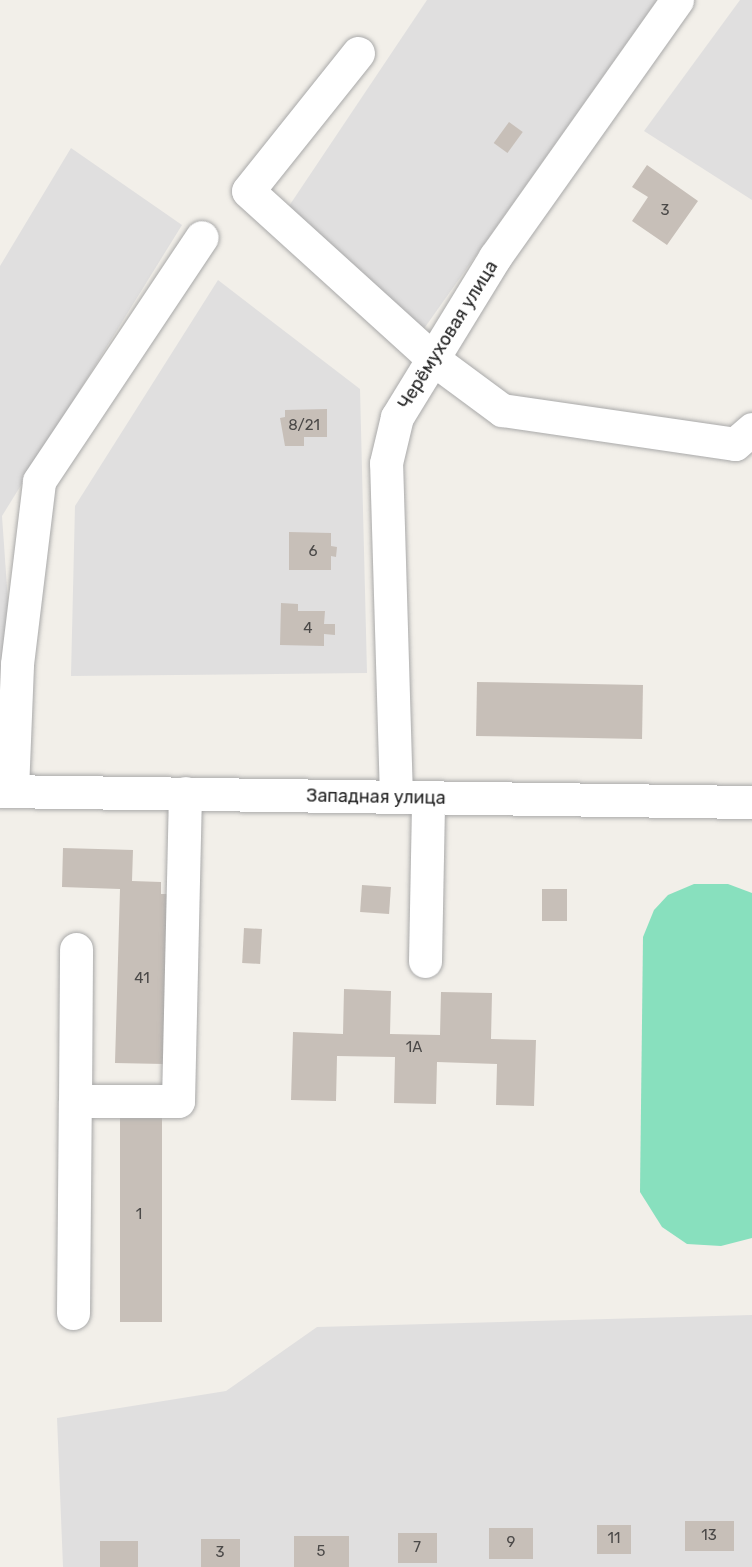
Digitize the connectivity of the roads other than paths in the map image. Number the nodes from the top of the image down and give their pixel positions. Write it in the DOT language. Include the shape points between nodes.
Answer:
graph roads {
  1 [pos="677,0"];
  2 [pos="358,52"];
  3 [pos="202,237"];
  4 [pos="433,359"];
  5 [pos="752,429"];
  6 [pos="6,791"];
  7 [pos="185,793"];
  8 [pos="396,797"];
  9 [pos="428,798"];
  10 [pos="752,802"];
  11 [pos="76,950"];
  12 [pos="425,961"];
  13 [pos="75,1101"];
  14 [pos="73,1313"];
  1 -- 4 [label="street, Черёмуховая улица" via="495,258"];
  2 -- 4 [label="street" via="248,191"];
  3 -- 6 [label="street" via="39,482"];
  4 -- 5 [label="street" via="502,410 735,444"];
  4 -- 8 [label="street, Черёмуховая улица" via="397,417 386,463"];
  6 -- 7 [label="street, Западная улица"];
  7 -- 8 [label="street, Западная улица"];
  7 -- 13 [label="street" via="178,1101"];
  8 -- 9 [label="street, Западная улица"];
  9 -- 10 [label="street, Западная улица"];
  9 -- 12 [label="street"];
  11 -- 13 [label="street"];
  13 -- 14 [label="street"];
}
